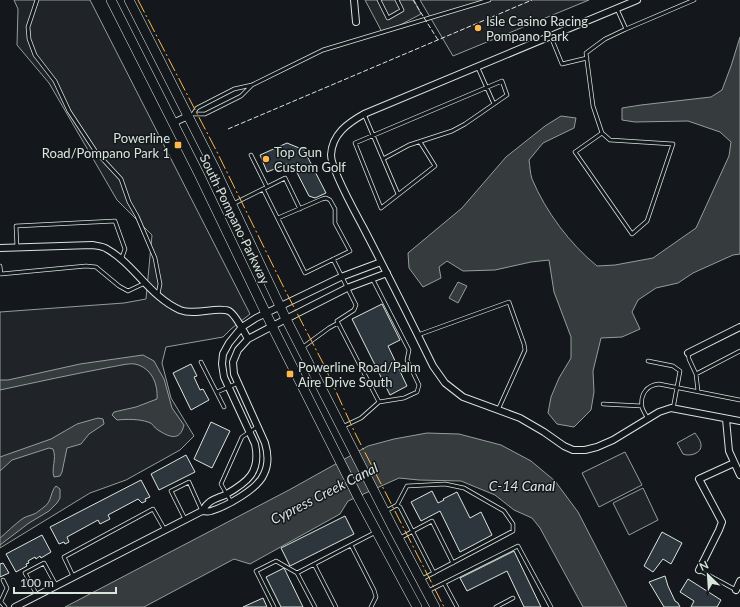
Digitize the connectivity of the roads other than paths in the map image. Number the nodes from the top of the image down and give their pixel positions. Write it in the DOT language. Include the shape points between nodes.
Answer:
graph roads {
  1 [pos="37,0"];
  2 [pos="110,0"];
  3 [pos="129,0"];
  4 [pos="354,0"];
  5 [pos="379,0"];
  6 [pos="397,0"];
  7 [pos="489,0"];
  8 [pos="637,0"];
  9 [pos="694,0"];
  10 [pos="617,9"];
  11 [pos="356,22"];
  12 [pos="626,29"];
  13 [pos="551,37"];
  14 [pos="587,58"];
  15 [pos="478,68"];
  16 [pos="252,85"];
  17 [pos="487,88"];
  18 [pos="494,104"];
  19 [pos="364,114"];
  20 [pos="191,115"];
  21 [pos="173,123"];
  22 [pos="602,133"];
  23 [pos="373,135"];
  24 [pos="420,142"];
  25 [pos="251,155"];
  26 [pos="383,159"];
  27 [pos="265,188"];
  28 [pos="398,194"];
  29 [pos="232,205"];
  30 [pos="300,209"];
  31 [pos="278,218"];
  32 [pos="0,248"];
  33 [pos="17,248"];
  34 [pos="333,259"];
  35 [pos="121,260"];
  36 [pos="381,262"];
  37 [pos="0,266"];
  38 [pos="387,273"];
  39 [pos="341,277"];
  40 [pos="372,278"];
  41 [pos="145,283"];
  42 [pos="347,288"];
  43 [pos="158,294"];
  44 [pos="280,306"];
  45 [pos="266,313"];
  46 [pos="286,319"];
  47 [pos="338,323"];
  48 [pos="272,326"];
  49 [pos="740,327"];
  50 [pos="242,328"];
  51 [pos="418,335"];
  52 [pos="248,339"];
  53 [pos="301,348"];
  54 [pos="740,351"];
  55 [pos="688,353"];
  56 [pos="648,361"];
  57 [pos="201,362"];
  58 [pos="696,374"];
  59 [pos="238,383"];
  60 [pos="229,387"];
  61 [pos="677,387"];
  62 [pos="698,391"];
  63 [pos="217,392"];
  64 [pos="740,400"];
  65 [pos="379,402"];
  66 [pos="603,404"];
  67 [pos="224,406"];
  68 [pos="642,406"];
  69 [pos="673,409"];
  70 [pos="498,410"];
  71 [pos="648,419"];
  72 [pos="726,419"];
  73 [pos="740,421"];
  74 [pos="258,427"];
  75 [pos="342,427"];
  76 [pos="249,431"];
  77 [pos="734,463"];
  78 [pos="740,475"];
  79 [pos="226,494"];
  80 [pos="231,502"];
  81 [pos="396,505"];
  82 [pos="202,511"];
  83 [pos="385,512"];
  84 [pos="185,519"];
  85 [pos="165,530"];
  86 [pos="412,531"];
  87 [pos="376,532"];
  88 [pos="398,538"];
  89 [pos="351,545"];
  90 [pos="453,563"];
  91 [pos="314,564"];
  92 [pos="699,570"];
  93 [pos="297,573"];
  94 [pos="434,573"];
  95 [pos="73,576"];
  96 [pos="3,580"];
  97 [pos="421,580"];
  98 [pos="740,581"];
  99 [pos="444,583"];
  100 [pos="56,585"];
  101 [pos="736,590"];
  102 [pos="427,591"];
  103 [pos="37,596"];
  104 [pos="513,598"];
  105 [pos="1,601"];
  106 [pos="4,607"];
  107 [pos="15,607"];
  108 [pos="274,607"];
  109 [pos="314,607"];
  110 [pos="336,607"];
  111 [pos="371,607"];
  112 [pos="417,607"];
  113 [pos="435,607"];
  114 [pos="457,607"];
  115 [pos="496,607"];
  116 [pos="551,607"];
  1 -- 43 [label="lane" via="28,27 35,55 55,81 70,111 96,152 121,180 155,258 160,284"];
  2 -- 21 [label="main road, South Pompano Parkway"];
  3 -- 20 [label="main road, South Pompano Parkway"];
  4 -- 11 [label="street"];
  5 -- 6 [label="lane" via="388,18 402,10"];
  7 -- 16 [label="lane" via="323,50"];
  8 -- 10 [label="street"];
  9 -- 12 [label="lane"];
  10 -- 12 [label="lane"];
  10 -- 13 [label="street"];
  12 -- 14 [label="lane" via="590,49 586,53"];
  13 -- 14 [label="lane" via="562,64"];
  13 -- 15 [label="street"];
  14 -- 22 [label="lane" via="593,106"];
  15 -- 17 [label="lane"];
  15 -- 19 [label="street"];
  16 -- 20 [label="lane" via="234,89 197,108"];
  16 -- 20 [label="lane" via="241,96 205,114"];
  17 -- 18 [label="lane"];
  17 -- 18 [label="lane" via="502,81 507,95"];
  17 -- 23 [label="lane"];
  18 -- 24 [label="lane" via="466,124"];
  19 -- 23 [label="lane"];
  19 -- 36 [label="street" via="347,124 338,134 331,156 332,163"];
  20 -- 21 [label="street"];
  20 -- 29 [label="main road, South Pompano Parkway"];
  21 -- 45 [label="main road, South Pompano Parkway"];
  22 -- 22 [label="lane" via="610,140 673,144 647,221 632,234 575,152"];
  23 -- 26 [label="lane"];
  23 -- 28 [label="lane" via="355,143 381,208"];
  24 -- 26 [label="lane"];
  24 -- 28 [label="lane" via="435,166"];
  25 -- 27 [label="lane"];
  26 -- 28 [label="lane"];
  27 -- 29 [label="lane"];
  27 -- 30 [label="lane" via="285,178"];
  27 -- 31 [label="lane"];
  29 -- 44 [label="main road, South Pompano Parkway"];
  30 -- 31 [label="lane"];
  30 -- 34 [label="lane" via="322,198 330,200 336,213 335,223 350,251"];
  31 -- 34 [label="lane" via="305,273"];
  32 -- 33 [label="street"];
  33 -- 35 [label="street" via="92,245 105,248"];
  33 -- 35 [label="lane" via="16,226 115,221 125,249"];
  34 -- 39 [label="lane"];
  35 -- 41 [label="street"];
  36 -- 38 [label="street"];
  36 -- 39 [label="street"];
  37 -- 41 [label="lane" via="1,274 96,267 128,291"];
  38 -- 40 [label="street"];
  38 -- 51 [label="street"];
  39 -- 42 [label="lane"];
  39 -- 44 [label="street"];
  40 -- 42 [label="street"];
  40 -- 65 [label="lane" via="409,350 407,360 419,385 417,392 404,398"];
  41 -- 43 [label="street"];
  42 -- 46 [label="street"];
  42 -- 47 [label="lane" via="356,305 354,310 337,321"];
  43 -- 50 [label="street" via="180,310 196,313 221,310 229,312"];
  44 -- 45 [label="street"];
  44 -- 46 [label="main road, South Pompano Parkway"];
  45 -- 48 [label="main road, South Pompano Parkway"];
  45 -- 50 [label="street"];
  46 -- 48 [label="street"];
  46 -- 53 [label="main road, South Pompano Parkway"];
  47 -- 53 [label="lane"];
  47 -- 65 [label="lane"];
  48 -- 52 [label="street"];
  48 -- 87 [label="main road, South Pompano Parkway"];
  49 -- 55 [label="street"];
  50 -- 52 [label="street"];
  50 -- 60 [label="street" via="223,354 224,377"];
  51 -- 70 [label="street" via="433,366 445,383 463,397"];
  51 -- 70 [label="lane" via="509,302 525,350"];
  52 -- 59 [label="street" via="238,350 233,362"];
  53 -- 75 [label="main road, South Pompano Parkway"];
  54 -- 58 [label="lane"];
  55 -- 58 [label="lane"];
  56 -- 61 [label="lane" via="673,366 680,371"];
  57 -- 63 [label="lane"];
  58 -- 62 [label="lane"];
  59 -- 60 [label="lane"];
  59 -- 74 [label="street"];
  60 -- 63 [label="lane"];
  60 -- 76 [label="street"];
  61 -- 62 [label="lane"];
  61 -- 68 [label="lane" via="651,384 645,390"];
  61 -- 69 [label="lane"];
  62 -- 64 [label="lane"];
  63 -- 67 [label="lane"];
  65 -- 75 [label="lane" via="361,418"];
  66 -- 68 [label="lane"];
  68 -- 71 [label="lane"];
  69 -- 71 [label="street" via="659,412"];
  69 -- 72 [label="street"];
  70 -- 71 [label="street" via="520,418 573,450 598,447"];
  72 -- 73 [label="street"];
  72 -- 77 [label="street" via="729,451"];
  74 -- 76 [label="lane"];
  74 -- 80 [label="street" via="268,456 264,474 256,486"];
  75 -- 83 [label="main road, South Pompano Parkway"];
  76 -- 79 [label="lane" via="242,437 221,484"];
  76 -- 79 [label="street" via="258,455 256,466 243,483"];
  77 -- 78 [label="street"];
  77 -- 92 [label="street" via="699,479 722,522"];
  79 -- 80 [label="lane"];
  79 -- 82 [label="street" via="208,503"];
  80 -- 82 [label="street" via="210,512"];
  81 -- 83 [label="lane"];
  81 -- 86 [label="lane" via="400,507"];
  81 -- 90 [label="lane" via="407,486 445,484 464,488 504,511 513,524 513,531"];
  82 -- 84 [label="street"];
  82 -- 84 [label="lane" via="189,482 171,491"];
  83 -- 88 [label="main road, South Pompano Parkway"];
  84 -- 85 [label="street"];
  85 -- 95 [label="street"];
  85 -- 95 [label="lane" via="153,509 64,557"];
  86 -- 88 [label="lane"];
  86 -- 90 [label="lane" via="432,521"];
  86 -- 94 [label="lane"];
  87 -- 89 [label="lane"];
  87 -- 112 [label="main road, South Pompano Parkway"];
  88 -- 97 [label="main road, South Pompano Parkway"];
  89 -- 91 [label="lane"];
  89 -- 111 [label="lane" via="374,590 376,597"];
  90 -- 94 [label="lane"];
  91 -- 93 [label="lane"];
  91 -- 110 [label="lane"];
  92 -- 101 [label="lane"];
  93 -- 108 [label="lane" via="276,561 256,571"];
  93 -- 109 [label="lane"];
  94 -- 97 [label="lane"];
  95 -- 100 [label="street"];
  96 -- 105 [label="lane" via="7,588"];
  97 -- 102 [label="main road, South Pompano Parkway"];
  98 -- 101 [label="street"];
  99 -- 102 [label="lane"];
  99 -- 114 [label="lane"];
  99 -- 116 [label="lane" via="518,546"];
  100 -- 103 [label="street"];
  100 -- 103 [label="lane" via="44,563 25,573"];
  102 -- 113 [label="main road, South Pompano Parkway"];
  103 -- 107 [label="street"];
  104 -- 115 [label="lane"];
  105 -- 106 [label="lane"];
}
